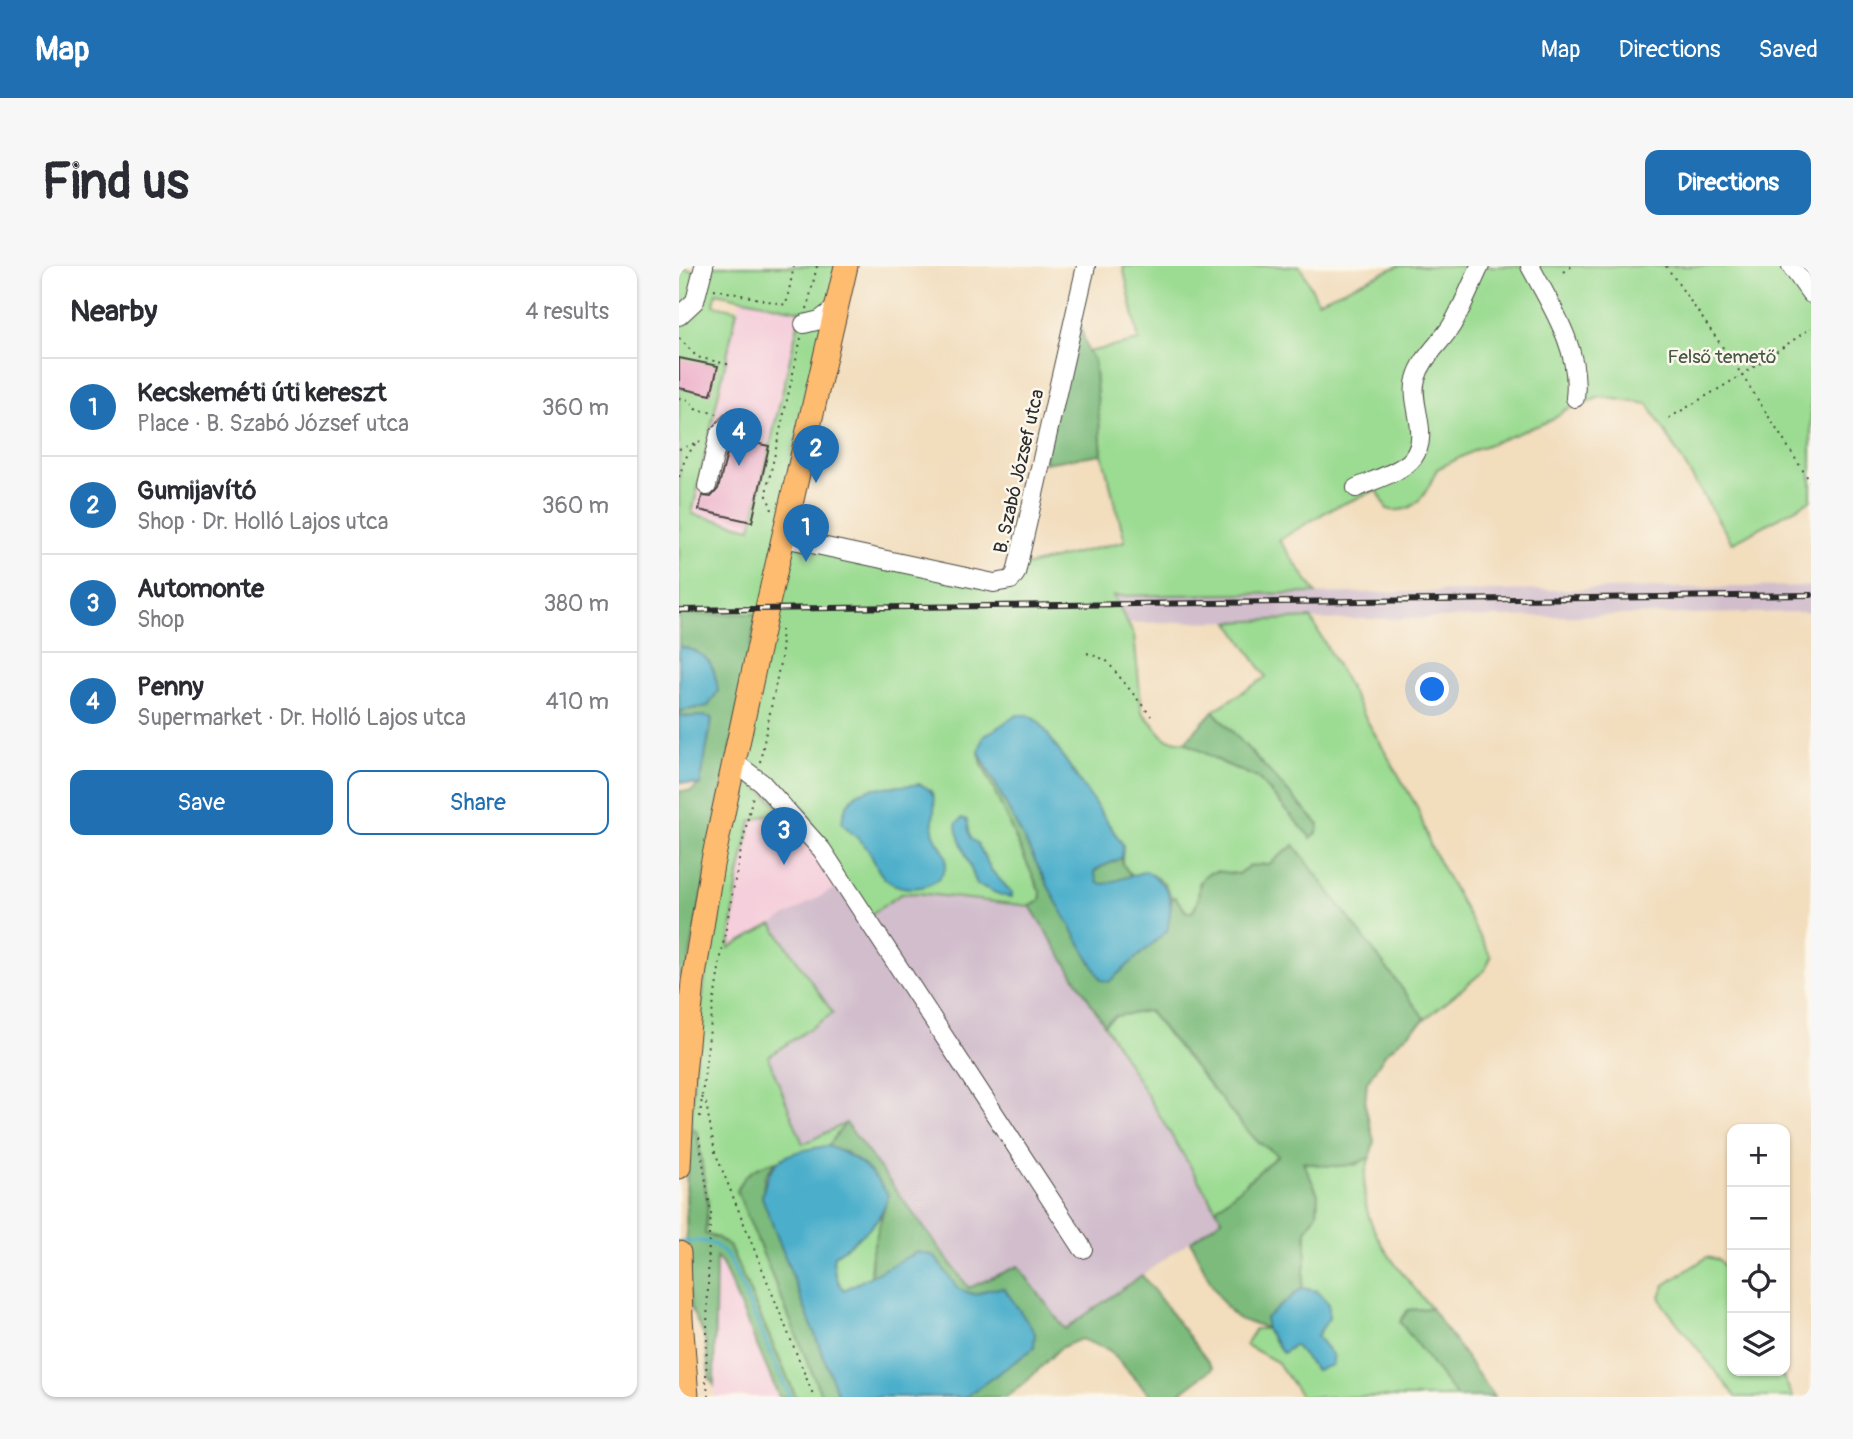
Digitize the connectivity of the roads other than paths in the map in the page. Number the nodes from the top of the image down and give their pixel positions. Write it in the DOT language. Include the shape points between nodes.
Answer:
graph roads {
  1 [pos="704,266"];
  2 [pos="846,266"];
  3 [pos="1086,266"];
  4 [pos="1480,266"];
  5 [pos="1530,266"];
  6 [pos="1791,266"];
  7 [pos="1811,294"];
  8 [pos="837,307"];
  9 [pos="679,316"];
  10 [pos="832,330"];
  11 [pos="1575,398"];
  12 [pos="723,424"];
  13 [pos="707,486"];
  14 [pos="1356,488"];
  15 [pos="784,538"];
  16 [pos="733,761"];
  17 [pos="686,981"];
  18 [pos="679,1167"];
  19 [pos="1083,1249"];
  20 [pos="679,1253"];
  21 [pos="687,1397"];
  1 -- 9 [label="street" via="702,297"];
  2 -- 8 [label="main road"];
  3 -- 15 [label="street, B. Szabó József utca" via="1034,499 1011,580 994,583"];
  4 -- 14 [label="street" via="1452,325 1417,375 1413,389 1420,439 1413,458"];
  5 -- 11 [label="street" via="1571,351"];
  6 -- 7 [label="street"];
  8 -- 10 [label="main road"];
  8 -- 10 [label="street" via="820,320 804,324"];
  10 -- 15 [label="main road"];
  12 -- 13 [label="street"];
  15 -- 16 [label="main road" via="774,617"];
  16 -- 17 [label="main road"];
  16 -- 19 [label="street" via="757,779 821,850"];
  17 -- 18 [label="main road"];
  20 -- 21 [label="main road"];
}
